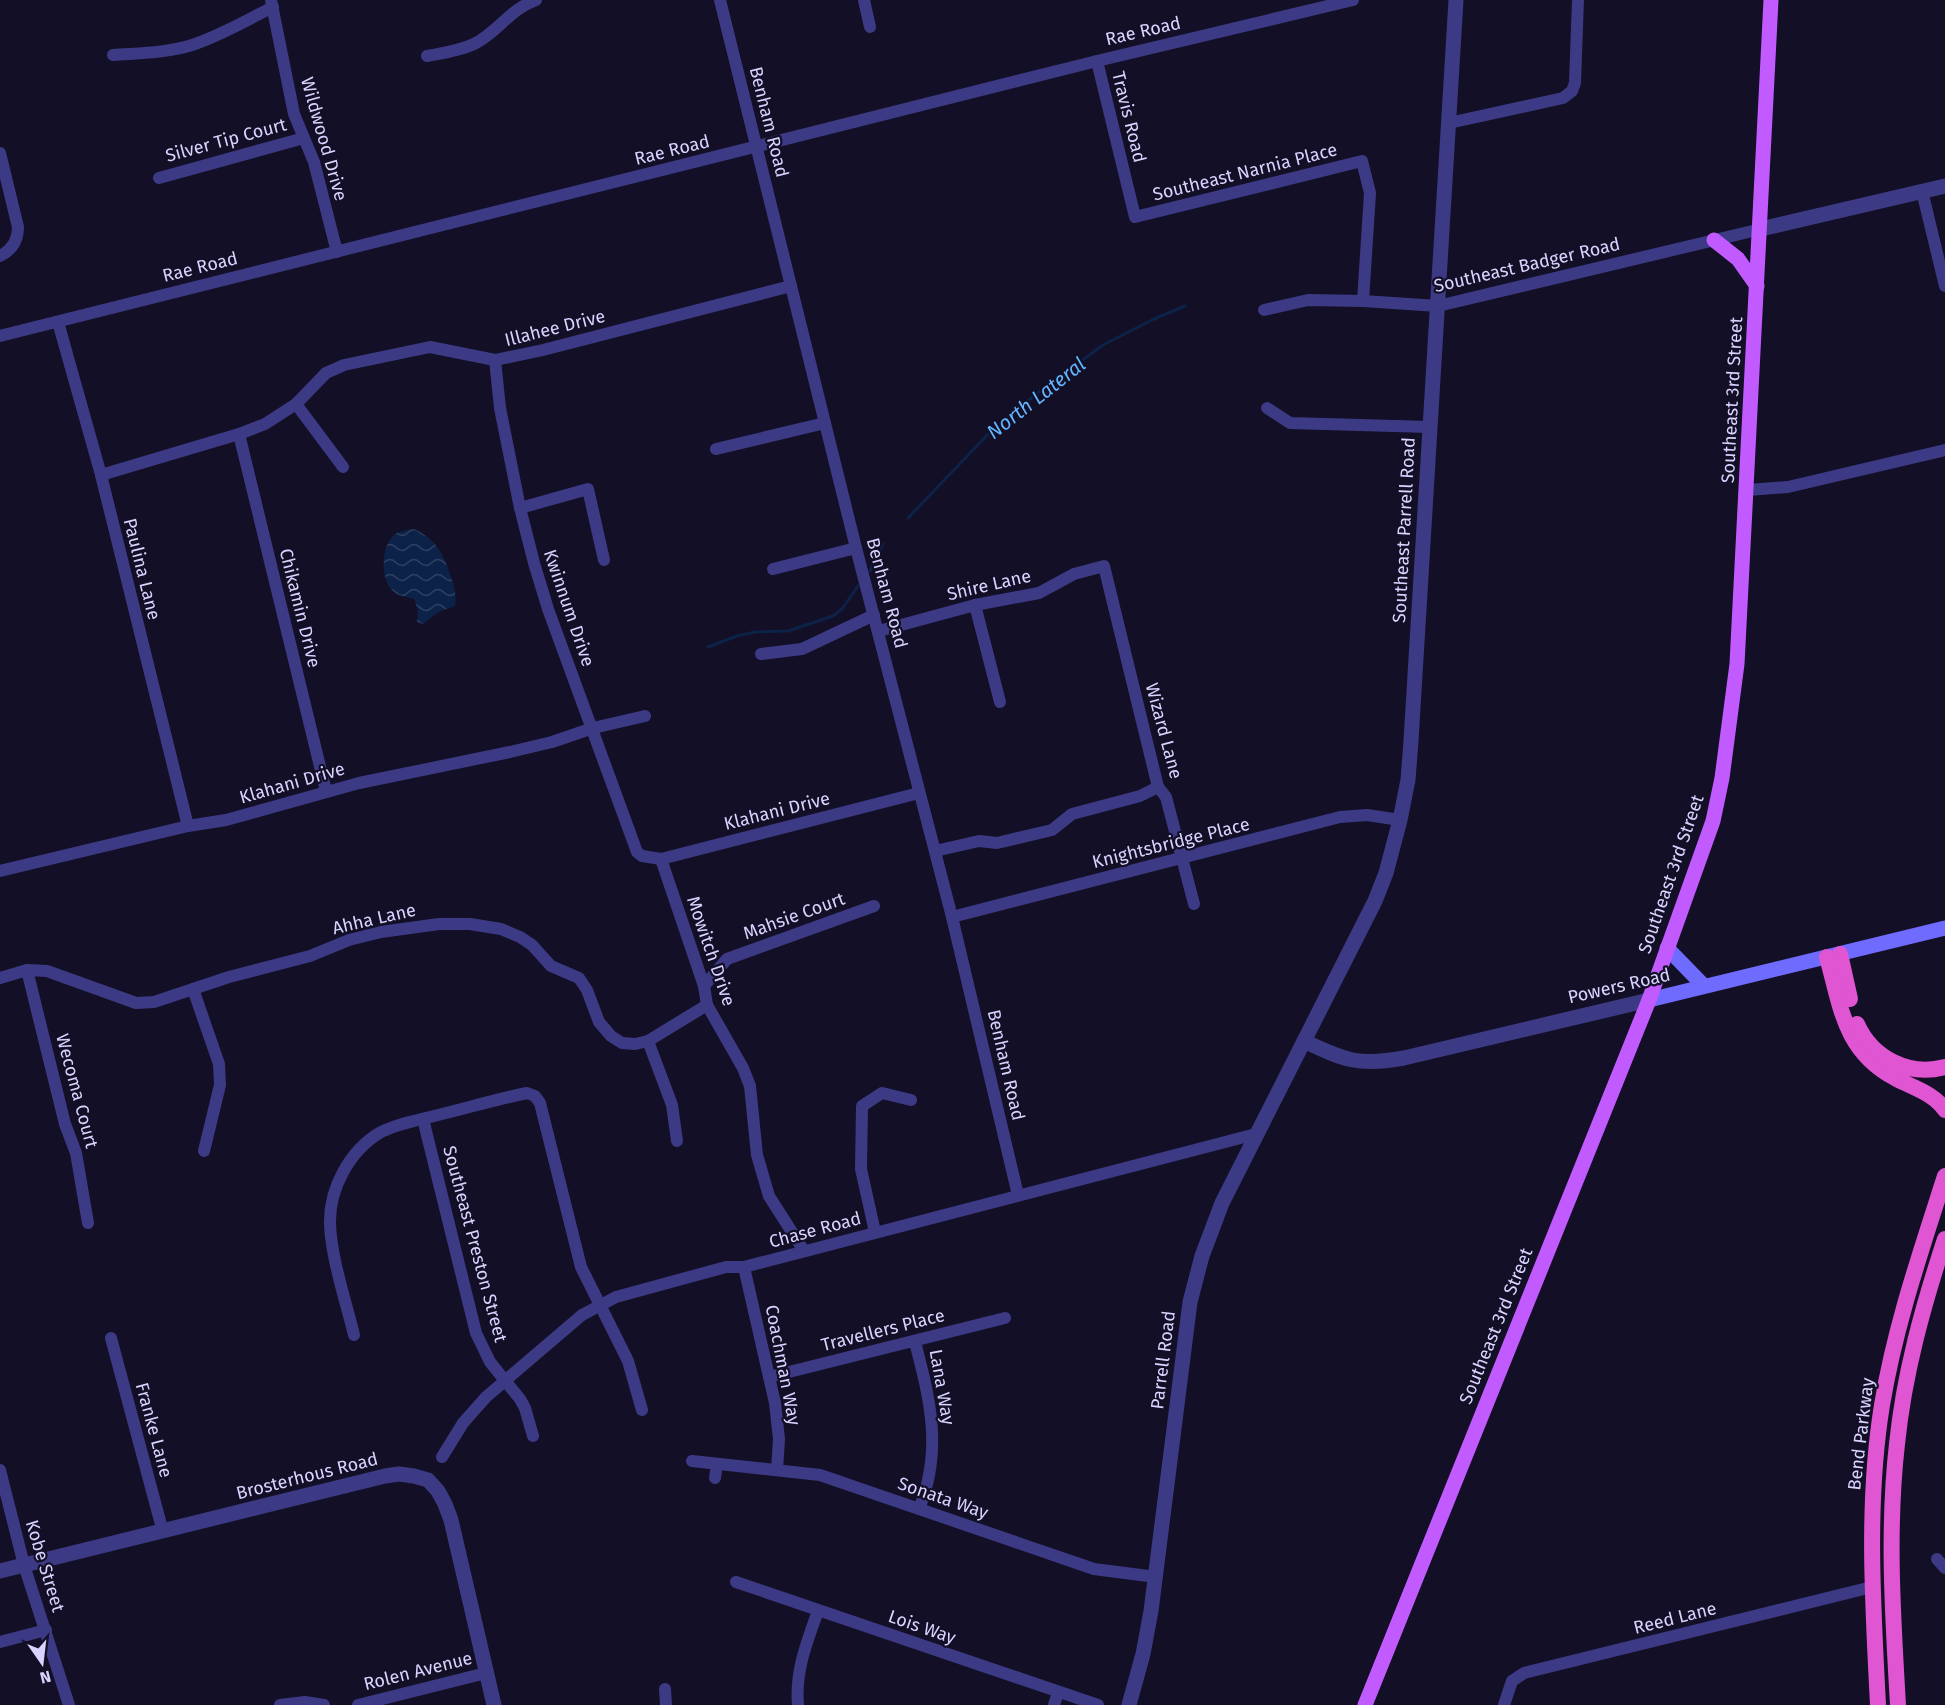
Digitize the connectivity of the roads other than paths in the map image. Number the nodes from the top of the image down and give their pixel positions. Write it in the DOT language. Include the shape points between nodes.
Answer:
graph roads {
  1 [pos="536,0"];
  2 [pos="720,0"];
  3 [pos="864,0"];
  4 [pos="1353,0"];
  5 [pos="1456,0"];
  6 [pos="1578,0"];
  7 [pos="1771,0"];
  8 [pos="272,4"];
  9 [pos="870,27"];
  10 [pos="113,55"];
  11 [pos="428,56"];
  12 [pos="1097,61"];
  13 [pos="1449,123"];
  14 [pos="303,138"];
  15 [pos="757,147"];
  16 [pos="0,153"];
  17 [pos="159,178"];
  18 [pos="1945,186"];
  19 [pos="1922,191"];
  20 [pos="1136,217"];
  21 [pos="1761,229"];
  22 [pos="1714,240"];
  23 [pos="337,252"];
  24 [pos="0,256"];
  25 [pos="791,286"];
  26 [pos="1758,286"];
  27 [pos="1945,286"];
  28 [pos="1363,301"];
  29 [pos="1438,306"];
  30 [pos="1264,310"];
  31 [pos="58,322"];
  32 [pos="0,336"];
  33 [pos="495,360"];
  34 [pos="296,404"];
  35 [pos="1267,408"];
  36 [pos="825,423"];
  37 [pos="1429,427"];
  38 [pos="239,434"];
  39 [pos="716,449"];
  40 [pos="1945,450"];
  41 [pos="343,467"];
  42 [pos="101,475"];
  43 [pos="1748,490"];
  44 [pos="520,508"];
  45 [pos="856,548"];
  46 [pos="604,560"];
  47 [pos="1104,566"];
  48 [pos="773,569"];
  49 [pos="975,605"];
  50 [pos="874,615"];
  51 [pos="879,631"];
  52 [pos="761,654"];
  53 [pos="1000,702"];
  54 [pos="645,716"];
  55 [pos="593,728"];
  56 [pos="1158,787"];
  57 [pos="326,791"];
  58 [pos="920,793"];
  59 [pos="1400,820"];
  60 [pos="188,826"];
  61 [pos="935,851"];
  62 [pos="642,856"];
  63 [pos="1182,858"];
  64 [pos="662,859"];
  65 [pos="0,872"];
  66 [pos="1194,904"];
  67 [pos="874,906"];
  68 [pos="952,917"];
  69 [pos="1945,928"];
  70 [pos="1668,948"];
  71 [pos="1834,955"];
  72 [pos="27,970"];
  73 [pos="0,978"];
  74 [pos="704,986"];
  75 [pos="1704,986"];
  76 [pos="194,989"];
  77 [pos="1649,1000"];
  78 [pos="707,1005"];
  79 [pos="648,1041"];
  80 [pos="1305,1041"];
  81 [pos="1945,1067"];
  82 [pos="911,1100"];
  83 [pos="1945,1110"];
  84 [pos="423,1119"];
  85 [pos="1256,1134"];
  86 [pos="677,1142"];
  87 [pos="204,1151"];
  88 [pos="1945,1176"];
  89 [pos="1018,1195"];
  90 [pos="88,1222"];
  91 [pos="875,1233"];
  92 [pos="1945,1239"];
  93 [pos="804,1251"];
  94 [pos="744,1268"];
  95 [pos="601,1304"];
  96 [pos="1005,1318"];
  97 [pos="354,1335"];
  98 [pos="111,1338"];
  99 [pos="915,1342"];
  100 [pos="769,1377"];
  101 [pos="505,1380"];
  102 [pos="642,1410"];
  103 [pos="533,1436"];
  104 [pos="442,1457"];
  105 [pos="692,1461"];
  106 [pos="717,1464"];
  107 [pos="0,1470"];
  108 [pos="777,1470"];
  109 [pos="715,1478"];
  110 [pos="4,1501"];
  111 [pos="920,1509"];
  112 [pos="163,1532"];
  113 [pos="24,1565"];
  114 [pos="0,1571"];
  115 [pos="1156,1577"];
  116 [pos="736,1582"];
  117 [pos="1872,1587"];
  118 [pos="818,1611"];
  119 [pos="46,1630"];
  120 [pos="0,1642"];
  121 [pos="486,1673"];
  122 [pos="665,1689"];
  123 [pos="1056,1699"];
  124 [pos="69,1705"];
  125 [pos="280,1705"];
  126 [pos="324,1705"];
  127 [pos="358,1705"];
  128 [pos="494,1705"];
  129 [pos="666,1705"];
  130 [pos="798,1705"];
  131 [pos="1098,1705"];
  132 [pos="1129,1705"];
  133 [pos="1365,1705"];
  134 [pos="1504,1705"];
  135 [pos="1878,1705"];
  136 [pos="1898,1705"];
  1 -- 11 [label="street" via="514,11 476,44"];
  2 -- 15 [label="street, Benham Road"];
  3 -- 9 [label="street"];
  4 -- 12 [label="street, Rae Road"];
  5 -- 13 [label="street, Southeast Parrell Road"];
  6 -- 13 [label="street" via="1572,91 1563,98"];
  7 -- 21 [label="main road, Southeast 3rd Street"];
  8 -- 10 [label="street" via="234,27 191,45"];
  8 -- 14 [label="street, Wildwood Drive" via="294,114"];
  12 -- 15 [label="street, Rae Road"];
  12 -- 20 [label="street, Travis Road"];
  13 -- 29 [label="street, Southeast Parrell Road"];
  14 -- 17 [label="street, Silver Tip Court"];
  14 -- 23 [label="street, Wildwood Drive" via="314,162"];
  15 -- 23 [label="street, Rae Road"];
  15 -- 25 [label="street, Benham Road"];
  16 -- 24 [label="street" via="18,227 13,246"];
  18 -- 19 [label="street"];
  19 -- 21 [label="street"];
  19 -- 27 [label="street"];
  20 -- 28 [label="street, Southeast Narnia Place" via="1362,161 1370,194"];
  21 -- 22 [label="street, Southeast Badger Road"];
  21 -- 26 [label="main road, Southeast 3rd Street"];
  22 -- 26 [label="main road" via="1738,259"];
  22 -- 29 [label="street, Southeast Badger Road"];
  23 -- 31 [label="street, Rae Road"];
  25 -- 33 [label="street, Illahee Drive"];
  25 -- 36 [label="street, Benham Road"];
  26 -- 43 [label="main road, Southeast 3rd Street"];
  28 -- 29 [label="street, Southeast Badger Road"];
  28 -- 30 [label="street, Southeast Badger Road" via="1308,300"];
  29 -- 37 [label="street, Southeast Parrell Road"];
  31 -- 32 [label="street, Rae Road"];
  31 -- 42 [label="street, Paulina Lane"];
  33 -- 34 [label="street, Illahee Drive" via="430,347 344,365 326,373"];
  33 -- 44 [label="street, Kwinnum Drive" via="500,408"];
  34 -- 38 [label="street, Illahee Drive" via="265,424"];
  34 -- 41 [label="street"];
  35 -- 37 [label="street" via="1290,423"];
  36 -- 39 [label="street"];
  36 -- 45 [label="street, Benham Road"];
  37 -- 59 [label="street, Southeast Parrell Road" via="1411,741"];
  38 -- 42 [label="street, Illahee Drive"];
  38 -- 57 [label="street, Chikamin Drive"];
  40 -- 43 [label="street" via="1788,487"];
  42 -- 60 [label="street, Paulina Lane"];
  43 -- 70 [label="main road, Southeast 3rd Street" via="1737,664 1722,778 1713,821"];
  44 -- 46 [label="street" via="588,489"];
  44 -- 55 [label="street, Kwinnum Drive" via="548,609"];
  45 -- 48 [label="street"];
  45 -- 50 [label="street, Benham Road"];
  47 -- 49 [label="street, Shire Lane" via="1074,574 1039,593"];
  47 -- 56 [label="street, Wizard Lane"];
  49 -- 51 [label="street, Shire Lane"];
  49 -- 53 [label="street"];
  50 -- 51 [label="street, Benham Road"];
  50 -- 52 [label="street" via="802,649"];
  51 -- 58 [label="street, Benham Road"];
  54 -- 55 [label="street, Klahani Drive"];
  55 -- 57 [label="street, Klahani Drive" via="510,752"];
  55 -- 62 [label="street, Kwinnum Drive" via="632,841"];
  56 -- 61 [label="street" via="1140,796 1072,814 1052,830 997,843 979,841"];
  56 -- 63 [label="street, Wizard Lane" via="1166,797"];
  57 -- 60 [label="street, Klahani Drive" via="226,820"];
  58 -- 61 [label="street, Benham Road"];
  58 -- 64 [label="street, Klahani Drive"];
  59 -- 63 [label="street, Knightsbridge Place" via="1367,815 1340,817"];
  59 -- 80 [label="street, Southeast Parrell Road" via="1375,901"];
  60 -- 65 [label="street, Klahani Drive"];
  61 -- 68 [label="street, Benham Road"];
  62 -- 64 [label="street, Klahani Drive"];
  63 -- 66 [label="street, Wizard Lane"];
  63 -- 68 [label="street, Knightsbridge Place"];
  64 -- 74 [label="street, Mowitch Drive"];
  67 -- 74 [label="street, Mahsie Court" via="727,959"];
  68 -- 89 [label="street, Benham Road"];
  69 -- 71 [label="main road, Powers Road"];
  70 -- 75 [label="main road"];
  70 -- 77 [label="main road, Southeast 3rd Street"];
  71 -- 75 [label="main road, Powers Road"];
  71 -- 81 [label="highway" via="1856,1020 1871,1045 1890,1061 1907,1068"];
  71 -- 83 [label="highway" via="1845,1022 1858,1049 1880,1070 1934,1098"];
  72 -- 73 [label="street, Ahha Lane"];
  72 -- 76 [label="street, Ahha Lane" via="47,971 136,1003 153,1002"];
  72 -- 90 [label="street, Wecoma Court" via="64,1124 76,1153"];
  74 -- 78 [label="street, Mowitch Drive"];
  75 -- 77 [label="main road, Powers Road"];
  76 -- 79 [label="street, Ahha Lane" via="381,932 471,924 501,929 526,941 551,966 579,978 598,1022 611,1036 622,1043"];
  76 -- 87 [label="street" via="219,1064 220,1085"];
  77 -- 80 [label="street, Powers Road" via="1375,1064 1353,1062"];
  77 -- 133 [label="main road, Southeast 3rd Street"];
  78 -- 79 [label="street"];
  78 -- 93 [label="street, Mowitch Drive" via="750,1086 758,1155 769,1196"];
  79 -- 86 [label="street" via="672,1105"];
  80 -- 85 [label="street, Parrell Road"];
  82 -- 91 [label="street" via="882,1093 862,1106 861,1169"];
  84 -- 95 [label="street" via="526,1093 536,1095 581,1268"];
  84 -- 97 [label="street" via="382,1132 363,1145 348,1163 333,1200 332,1241"];
  84 -- 101 [label="street, Southeast Preston Street" via="476,1333 490,1362"];
  85 -- 89 [label="street, Chase Road"];
  85 -- 115 [label="street, Parrell Road" via="1211,1229 1190,1302"];
  88 -- 117 [label="highway, Bend Parkway" via="1904,1306 1884,1396 1874,1486"];
  89 -- 91 [label="street, Chase Road"];
  91 -- 93 [label="street, Chase Road"];
  92 -- 136 [label="highway, Bend Parkway" via="1912,1354 1895,1462 1892,1566"];
  93 -- 94 [label="street, Chase Road"];
  94 -- 95 [label="street, Chase Road" via="726,1267"];
  94 -- 100 [label="street, Coachman Way"];
  95 -- 101 [label="street, Chase Road" via="582,1315"];
  95 -- 102 [label="street" via="632,1371"];
  96 -- 99 [label="street, Travellers Place"];
  98 -- 112 [label="street, Franke Lane"];
  99 -- 100 [label="street, Travellers Place"];
  99 -- 111 [label="street, Lana Way" via="931,1405 933,1441 930,1473"];
  100 -- 108 [label="street, Coachman Way" via="776,1403"];
  101 -- 103 [label="street, Southeast Preston Street" via="525,1408"];
  101 -- 104 [label="street, Chase Road" via="463,1423"];
  105 -- 106 [label="street, Sonata Way"];
  106 -- 108 [label="street, Sonata Way"];
  106 -- 109 [label="street"];
  107 -- 110 [label="street, Kobe Street"];
  108 -- 111 [label="street, Sonata Way" via="820,1476"];
  110 -- 113 [label="street, Kobe Street"];
  111 -- 115 [label="street, Sonata Way" via="1094,1569"];
  112 -- 113 [label="street, Brosterhous Road"];
  112 -- 121 [label="street, Brosterhous Road" via="385,1476 399,1474 428,1480 438,1491 451,1520"];
  113 -- 114 [label="street, Brosterhous Road"];
  113 -- 119 [label="street, Kobe Street"];
  115 -- 132 [label="street, Parrell Road" via="1143,1654"];
  116 -- 118 [label="street, Lois Way"];
  117 -- 134 [label="street, Reed Lane" via="1524,1673 1512,1681"];
  117 -- 135 [label="highway, Bend Parkway"];
  118 -- 123 [label="street, Lois Way"];
  118 -- 130 [label="street" via="801,1658 796,1689"];
  119 -- 120 [label="street"];
  119 -- 124 [label="street, Kobe Street"];
  121 -- 127 [label="street, Rolen Avenue"];
  121 -- 128 [label="street, Brosterhous Road"];
  122 -- 129 [label="street"];
  123 -- 131 [label="street, Lois Way"];
  125 -- 126 [label="street"];
}
